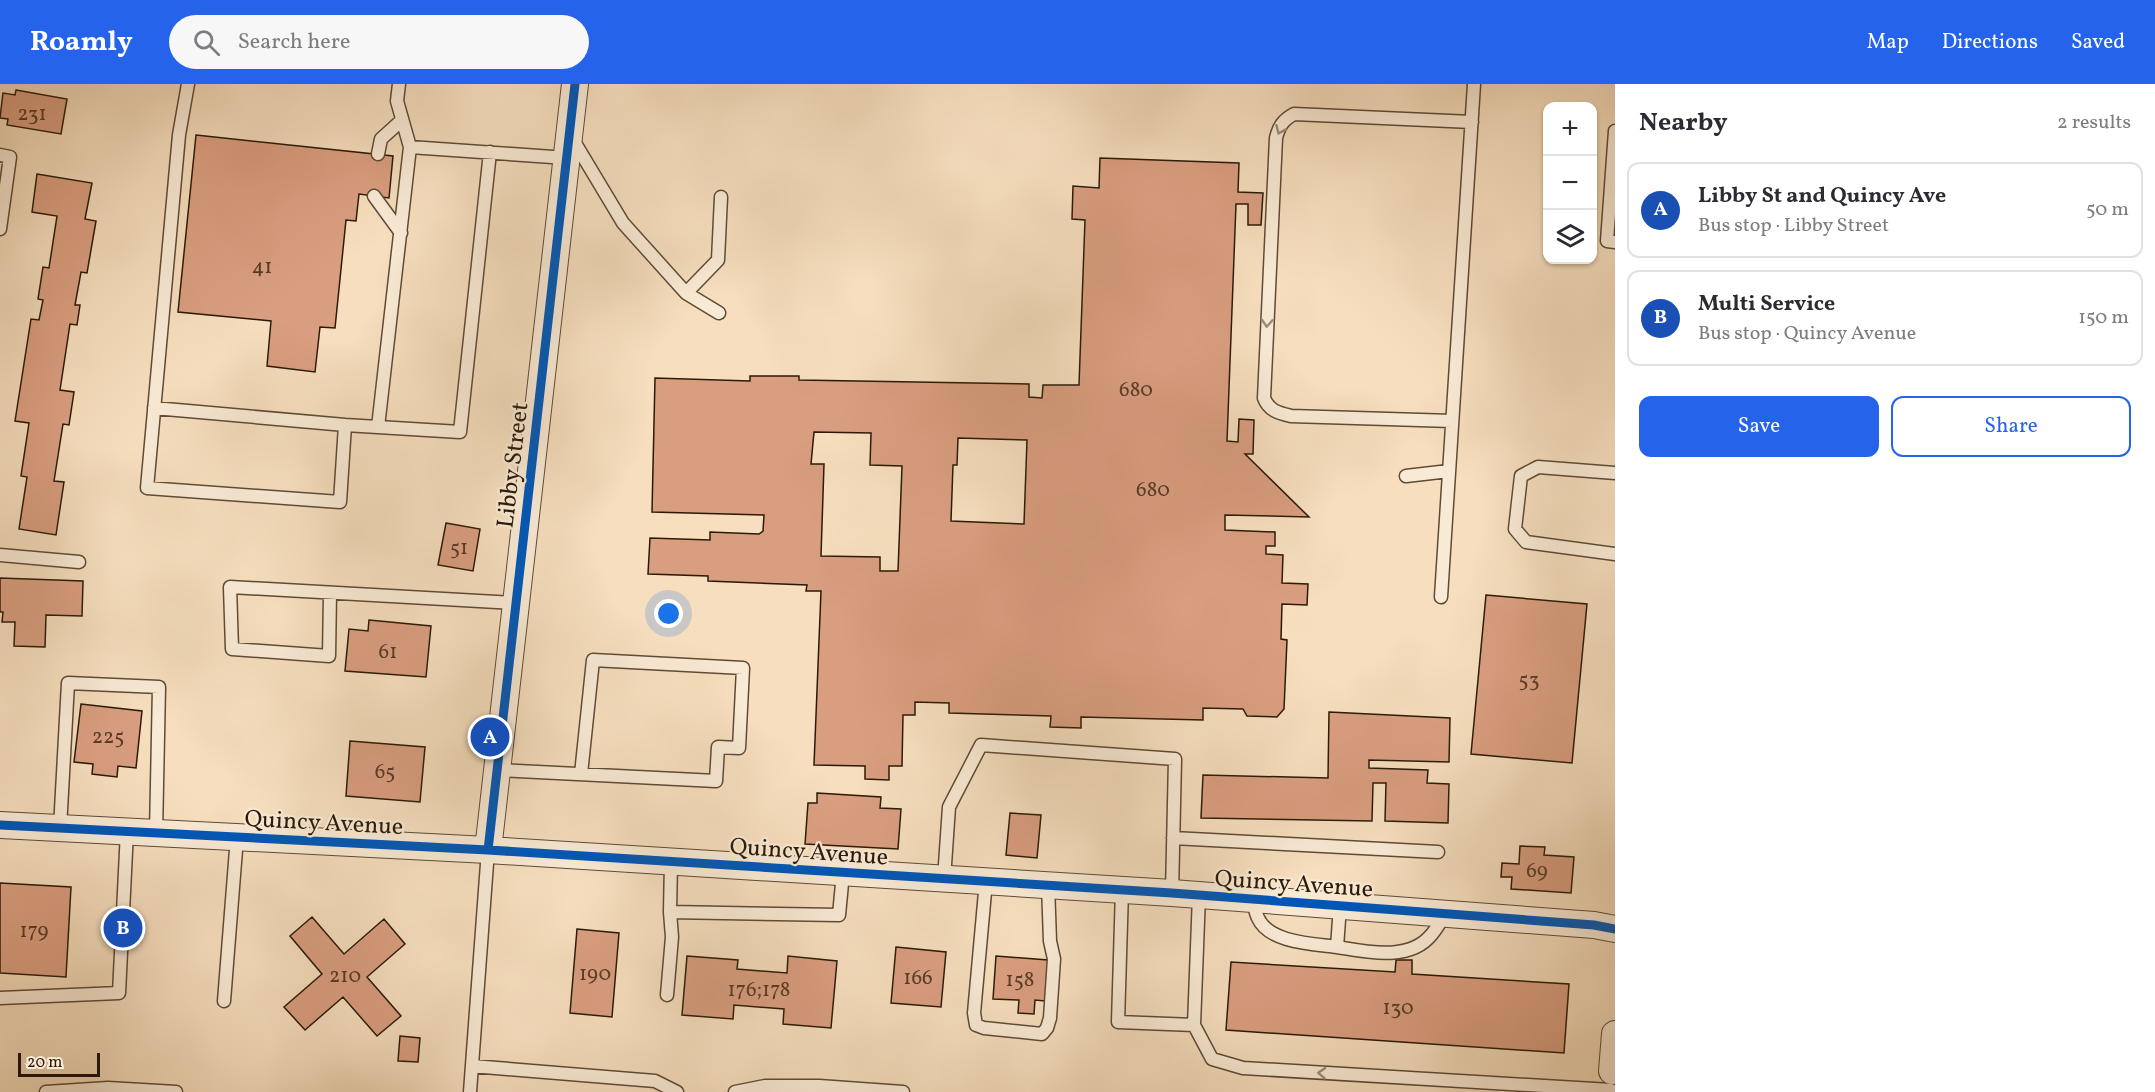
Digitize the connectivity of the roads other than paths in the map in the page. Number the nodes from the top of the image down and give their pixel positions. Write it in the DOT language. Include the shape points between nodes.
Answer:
graph roads {
  1 [pos="188,84"];
  2 [pos="399,84"];
  3 [pos="575,84"];
  4 [pos="1474,84"];
  5 [pos="402,120"];
  6 [pos="1472,122"];
  7 [pos="1615,131"];
  8 [pos="568,146"];
  9 [pos="410,147"];
  10 [pos="490,152"];
  11 [pos="378,154"];
  12 [pos="0,155"];
  13 [pos="374,196"];
  14 [pos="721,197"];
  15 [pos="0,229"];
  16 [pos="401,233"];
  17 [pos="1615,242"];
  18 [pos="686,292"];
  19 [pos="719,313"];
  20 [pos="154,408"];
  21 [pos="1452,421"];
  22 [pos="345,425"];
  23 [pos="378,427"];
  24 [pos="1449,471"];
  25 [pos="1615,473"];
  26 [pos="1406,476"];
  27 [pos="1615,554"];
  28 [pos="0,555"];
  29 [pos="79,562"];
  30 [pos="330,593"];
  31 [pos="1441,597"];
  32 [pos="516,603"];
  33 [pos="497,770"];
  34 [pos="581,774"];
  35 [pos="0,825"];
  36 [pos="60,828"];
  37 [pos="127,831"];
  38 [pos="156,833"];
  39 [pos="237,837"];
  40 [pos="1173,838"];
  41 [pos="488,850"];
  42 [pos="1438,852"];
  43 [pos="670,862"];
  44 [pos="843,873"];
  45 [pos="944,879"];
  46 [pos="986,881"];
  47 [pos="1048,885"];
  48 [pos="1122,890"];
  49 [pos="1172,893"];
  50 [pos="1199,895"];
  51 [pos="1253,899"];
  52 [pos="1340,906"];
  53 [pos="670,912"];
  54 [pos="1445,914"];
  55 [pos="1615,929"];
  56 [pos="1337,947"];
  57 [pos="667,995"];
  58 [pos="0,998"];
  59 [pos="224,1001"];
  60 [pos="1194,1024"];
  61 [pos="1615,1034"];
  62 [pos="472,1066"];
  63 [pos="1611,1084"];
  64 [pos="46,1092"];
  65 [pos="176,1092"];
  66 [pos="470,1092"];
  67 [pos="677,1092"];
  68 [pos="735,1092"];
  69 [pos="903,1092"];
  1 -- 20 [label="lane" via="179,135"];
  2 -- 5 [label="lane" via="397,101"];
  3 -- 8 [label="street, Libby Street"];
  4 -- 6 [label="lane"];
  5 -- 9 [label="lane"];
  5 -- 11 [label="lane" via="381,139"];
  6 -- 21 [label="lane"];
  6 -- 21 [label="lane, one-way" via="1294,114 1279,126 1276,138 1266,404 1278,413"];
  7 -- 17 [label="lane" via="1608,241"];
  8 -- 10 [label="lane"];
  8 -- 18 [label="lane" via="623,223"];
  8 -- 32 [label="street, Libby Street"];
  9 -- 10 [label="lane"];
  9 -- 16 [label="lane"];
  10 -- 23 [label="lane" via="460,432"];
  12 -- 15 [label="lane" via="10,157"];
  13 -- 16 [label="lane"];
  14 -- 18 [label="lane" via="718,260"];
  16 -- 23 [label="lane"];
  18 -- 19 [label="lane"];
  20 -- 22 [label="lane"];
  20 -- 22 [label="lane" via="147,488 340,502"];
  21 -- 24 [label="lane"];
  22 -- 23 [label="lane"];
  24 -- 26 [label="lane"];
  24 -- 31 [label="lane"];
  25 -- 27 [label="lane" via="1538,467 1521,476 1515,529 1526,543"];
  28 -- 29 [label="lane"];
  30 -- 30 [label="lane" via="230,587 232,649 329,656"];
  30 -- 32 [label="lane"];
  32 -- 33 [label="street, Libby Street"];
  33 -- 34 [label="lane"];
  33 -- 41 [label="street, Libby Street"];
  34 -- 34 [label="lane" via="716,781 718,747 739,748 743,668 593,660"];
  35 -- 36 [label="street, Quincy Avenue"];
  36 -- 37 [label="street, Quincy Avenue"];
  36 -- 38 [label="lane" via="68,683 159,687"];
  37 -- 38 [label="street, Quincy Avenue"];
  37 -- 58 [label="lane" via="119,993"];
  38 -- 39 [label="street, Quincy Avenue"];
  39 -- 41 [label="street, Quincy Avenue"];
  39 -- 59 [label="lane"];
  40 -- 42 [label="lane"];
  40 -- 45 [label="lane" via="1175,759 981,745 948,807"];
  40 -- 49 [label="lane"];
  41 -- 43 [label="street, Quincy Avenue"];
  41 -- 62 [label="lane"];
  43 -- 44 [label="street, Quincy Avenue"];
  43 -- 53 [label="lane"];
  44 -- 45 [label="street, Quincy Avenue"];
  44 -- 53 [label="lane" via="839,915"];
  45 -- 46 [label="street, Quincy Avenue"];
  46 -- 47 [label="street, Quincy Avenue"];
  46 -- 47 [label="lane" via="976,1025 1042,1034 1050,1018 1054,959"];
  47 -- 48 [label="street, Quincy Avenue"];
  48 -- 49 [label="street, Quincy Avenue"];
  48 -- 60 [label="lane" via="1118,1022"];
  49 -- 50 [label="street, Quincy Avenue"];
  50 -- 51 [label="street, Quincy Avenue"];
  50 -- 60 [label="lane"];
  51 -- 52 [label="street, Quincy Avenue"];
  51 -- 56 [label="lane" via="1258,920 1267,929 1286,939"];
  52 -- 54 [label="street, Quincy Avenue"];
  52 -- 56 [label="lane"];
  53 -- 57 [label="lane"];
  54 -- 55 [label="street, Quincy Avenue"];
  54 -- 56 [label="lane" via="1431,936 1413,948 1393,953"];
  63 -- 60 [label="lane, one-way" via="1243,1068 1212,1059"];
  61 -- 63 [label="street"];
  62 -- 66 [label="lane"];
  62 -- 67 [label="lane" via="655,1081"];
  64 -- 65 [label="lane" via="108,1088"];
  68 -- 69 [label="lane" via="765,1086"];
}
